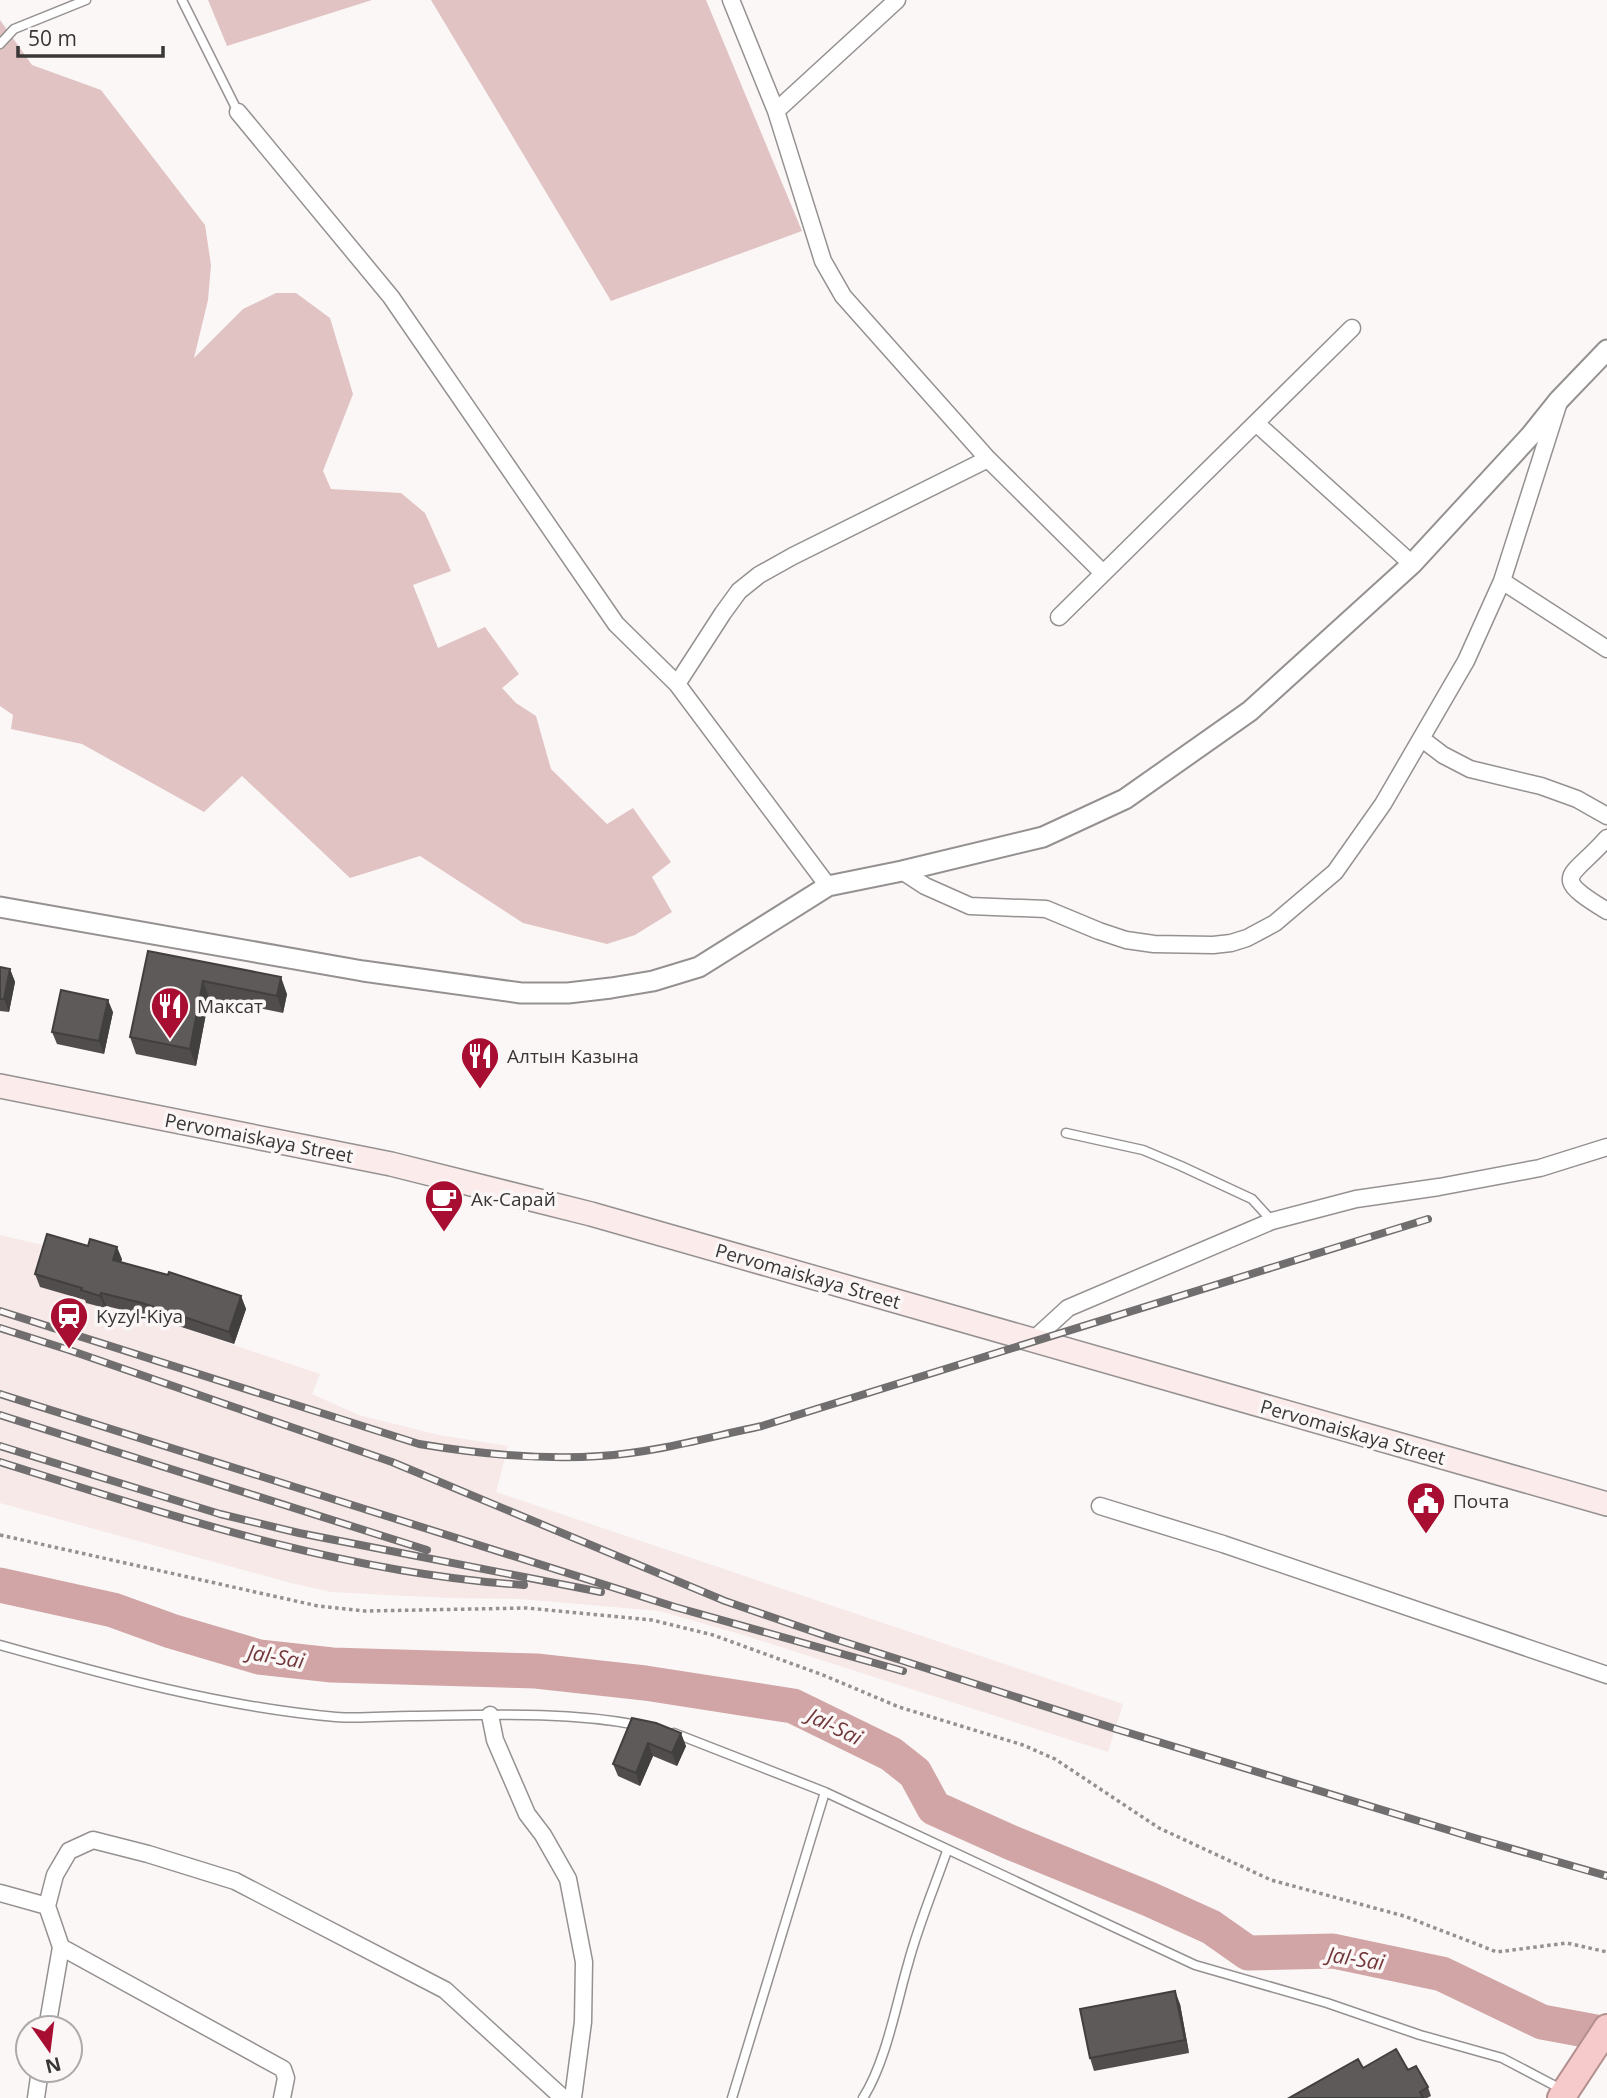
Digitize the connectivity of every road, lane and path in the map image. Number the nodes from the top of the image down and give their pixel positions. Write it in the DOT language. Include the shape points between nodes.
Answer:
graph roads {
  1 [pos="86,0"];
  2 [pos="182,0"];
  3 [pos="731,0"];
  4 [pos="897,0"];
  5 [pos="0,44"];
  6 [pos="776,111"];
  7 [pos="238,112"];
  8 [pos="1352,328"];
  9 [pos="1607,351"];
  10 [pos="1256,423"];
  11 [pos="1538,441"];
  12 [pos="988,459"];
  13 [pos="1412,564"];
  14 [pos="1102,573"];
  15 [pos="1502,581"];
  16 [pos="1059,617"];
  17 [pos="1607,649"];
  18 [pos="677,684"];
  19 [pos="1422,739"];
  20 [pos="1607,816"];
  21 [pos="1607,838"];
  22 [pos="902,871"];
  23 [pos="828,886"];
  24 [pos="0,907"];
  25 [pos="1607,911"];
  26 [pos="0,1086"];
  27 [pos="1066,1133"];
  28 [pos="1607,1147"];
  29 [pos="1272,1221"];
  30 [pos="1032,1341"];
  31 [pos="1607,1504"];
  32 [pos="1100,1506"];
  33 [pos="0,1535"];
  34 [pos="0,1645"];
  35 [pos="1607,1675"];
  36 [pos="489,1715"];
  37 [pos="651,1727"];
  38 [pos="663,1729"];
  39 [pos="825,1792"];
  40 [pos="947,1851"];
  41 [pos="0,1893"];
  42 [pos="47,1906"];
  43 [pos="61,1947"];
  44 [pos="1607,1952"];
  45 [pos="49,2014"];
  46 [pos="1607,2028"];
  47 [pos="1564,2095"];
  48 [pos="282,2098"];
  49 [pos="563,2098"];
  50 [pos="573,2098"];
  51 [pos="732,2098"];
  52 [pos="863,2098"];
  1 -- 5 [label="lane" via="14,29"];
  2 -- 7 [label="lane"];
  3 -- 6 [label="street"];
  4 -- 6 [label="street"];
  6 -- 12 [label="street" via="823,261 843,296"];
  7 -- 18 [label="street" via="391,297 616,624"];
  8 -- 10 [label="street"];
  9 -- 11 [label="street" via="1559,400"];
  10 -- 13 [label="street"];
  10 -- 14 [label="street"];
  11 -- 13 [label="street"];
  11 -- 15 [label="street"];
  12 -- 14 [label="street"];
  12 -- 18 [label="street" via="760,575 731,602"];
  13 -- 22 [label="street" via="1250,711 1125,799 1043,837"];
  14 -- 16 [label="street"];
  15 -- 17 [label="street"];
  15 -- 19 [label="street"];
  18 -- 23 [label="street"];
  19 -- 20 [label="street" via="1469,769 1541,786"];
  19 -- 22 [label="street" via="1335,872 1275,923 1231,943 1126,940 1046,909 971,906"];
  21 -- 25 [label="street" via="1570,881 1584,897"];
  22 -- 23 [label="street"];
  23 -- 24 [label="street" via="699,967 653,981 568,993 521,993 363,971"];
  26 -- 30 [label="main road, Pervomaiskaya Street" via="404,1167 591,1214"];
  27 -- 29 [label="lane" via="1143,1150 1181,1166 1252,1199"];
  28 -- 29 [label="street" via="1540,1168 1356,1199"];
  29 -- 30 [label="street" via="1068,1308"];
  30 -- 31 [label="main road, Pervomaiskaya Street"];
  32 -- 35 [label="street"];
  33 -- 44 [label="path" via="318,1606 365,1611 527,1608 652,1620 713,1635 899,1707 1055,1759 1159,1828 1271,1880 1404,1916 1497,1952 1567,1943"];
  34 -- 36 [label="lane" via="229,1703 338,1717"];
  36 -- 37 [label="lane" via="606,1719"];
  36 -- 50 [label="street" via="527,1814 568,1879 584,1962 583,2022"];
  38 -- 39 [label="lane"];
  39 -- 40 [label="lane"];
  39 -- 51 [label="lane"];
  40 -- 47 [label="lane" via="1195,1965 1502,2058"];
  40 -- 52 [label="lane"];
  41 -- 42 [label="street"];
  42 -- 43 [label="street"];
  42 -- 49 [label="street" via="55,1875 69,1851 93,1840 235,1881 445,1990"];
  43 -- 45 [label="street"];
  43 -- 48 [label="street" via="283,2069"];
  46 -- 47 [label="highway"];
}
